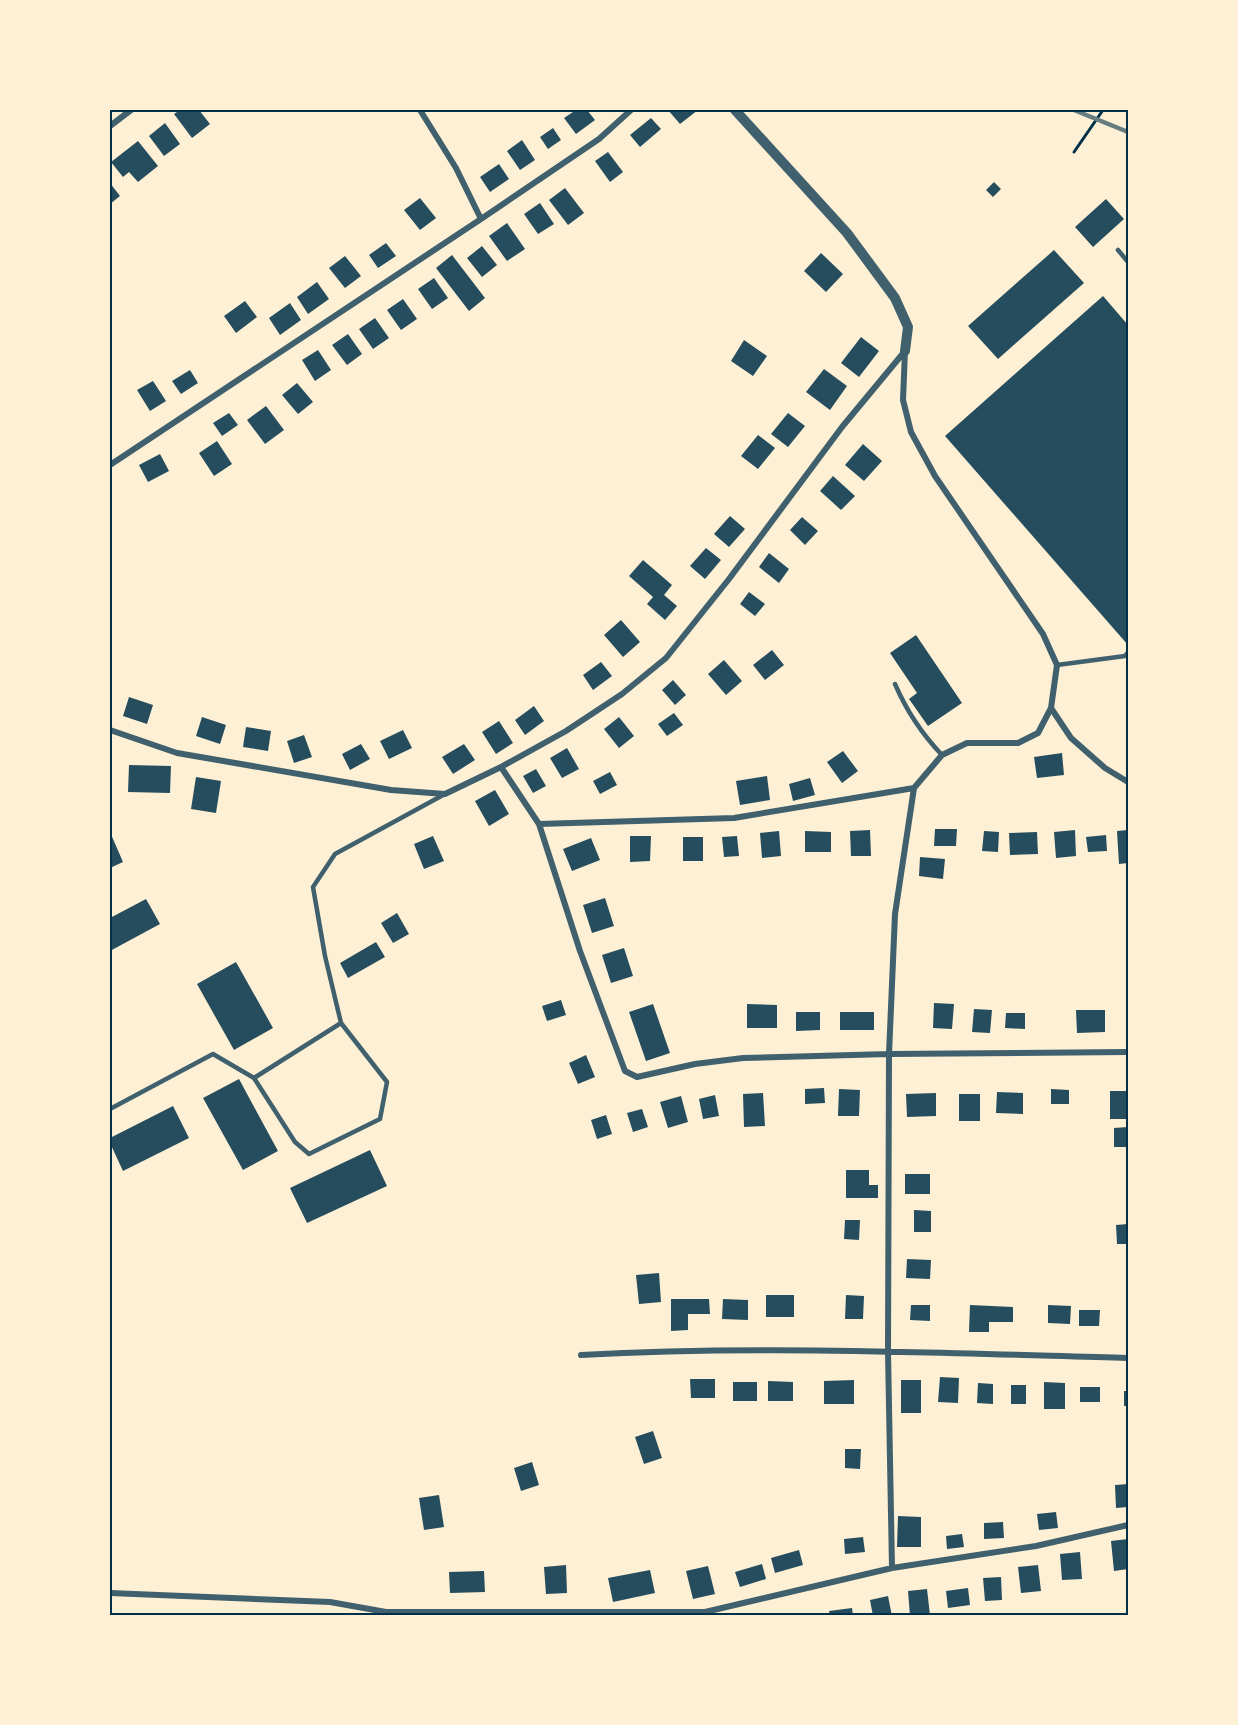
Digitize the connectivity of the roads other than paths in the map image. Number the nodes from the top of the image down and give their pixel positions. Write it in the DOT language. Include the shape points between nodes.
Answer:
graph roads {
  1 [pos="131,110"];
  2 [pos="420,110"];
  3 [pos="631,110"];
  4 [pos="735,110"];
  5 [pos="110,126"];
  6 [pos="481,219"];
  7 [pos="1118,250"];
  8 [pos="1128,262"];
  9 [pos="905,351"];
  10 [pos="110,465"];
  11 [pos="1128,652"];
  12 [pos="1057,665"];
  13 [pos="895,684"];
  14 [pos="1051,708"];
  15 [pos="110,730"];
  16 [pos="942,755"];
  17 [pos="501,767"];
  18 [pos="1128,782"];
  19 [pos="914,788"];
  20 [pos="445,794"];
  21 [pos="539,825"];
  22 [pos="341,1023"];
  23 [pos="1128,1052"];
  24 [pos="890,1054"];
  25 [pos="254,1078"];
  26 [pos="110,1109"];
  27 [pos="888,1352"];
  28 [pos="582,1355"];
  29 [pos="1128,1358"];
  30 [pos="1128,1525"];
  31 [pos="892,1568"];
  32 [pos="110,1593"];
  1 -- 5 [label="street"];
  2 -- 6 [label="street" via="456,168"];
  3 -- 6 [label="street" via="598,139"];
  4 -- 9 [label="street" via="847,233 895,298 908,327"];
  6 -- 10 [label="street"];
  7 -- 8 [label="lane"];
  9 -- 12 [label="street" via="903,400 911,432 935,476 1043,634"];
  9 -- 17 [label="street" via="842,427 666,658 622,694"];
  11 -- 12 [label="lane" via="1125,656"];
  12 -- 14 [label="street"];
  13 -- 16 [label="lane" via="907,711"];
  14 -- 16 [label="street" via="1038,733 1018,743 967,743"];
  14 -- 18 [label="street" via="1071,738"];
  15 -- 20 [label="street" via="177,753 392,790"];
  16 -- 19 [label="street"];
  17 -- 20 [label="street"];
  17 -- 21 [label="street"];
  19 -- 21 [label="street" via="734,818"];
  19 -- 24 [label="street" via="895,914"];
  20 -- 22 [label="lane" via="336,854 314,887"];
  21 -- 24 [label="street" via="625,1071 637,1077 743,1058"];
  22 -- 25 [label="lane"];
  22 -- 25 [label="lane" via="387,1082 380,1119 309,1154 295,1142"];
  23 -- 24 [label="street"];
  24 -- 27 [label="street"];
  25 -- 26 [label="lane" via="213,1054"];
  27 -- 28 [label="street" via="657,1351"];
  27 -- 29 [label="street"];
  27 -- 31 [label="street"];
  30 -- 31 [label="street" via="1036,1546"];
  31 -- 32 [label="street" via="705,1612 386,1612 330,1602"];
}
